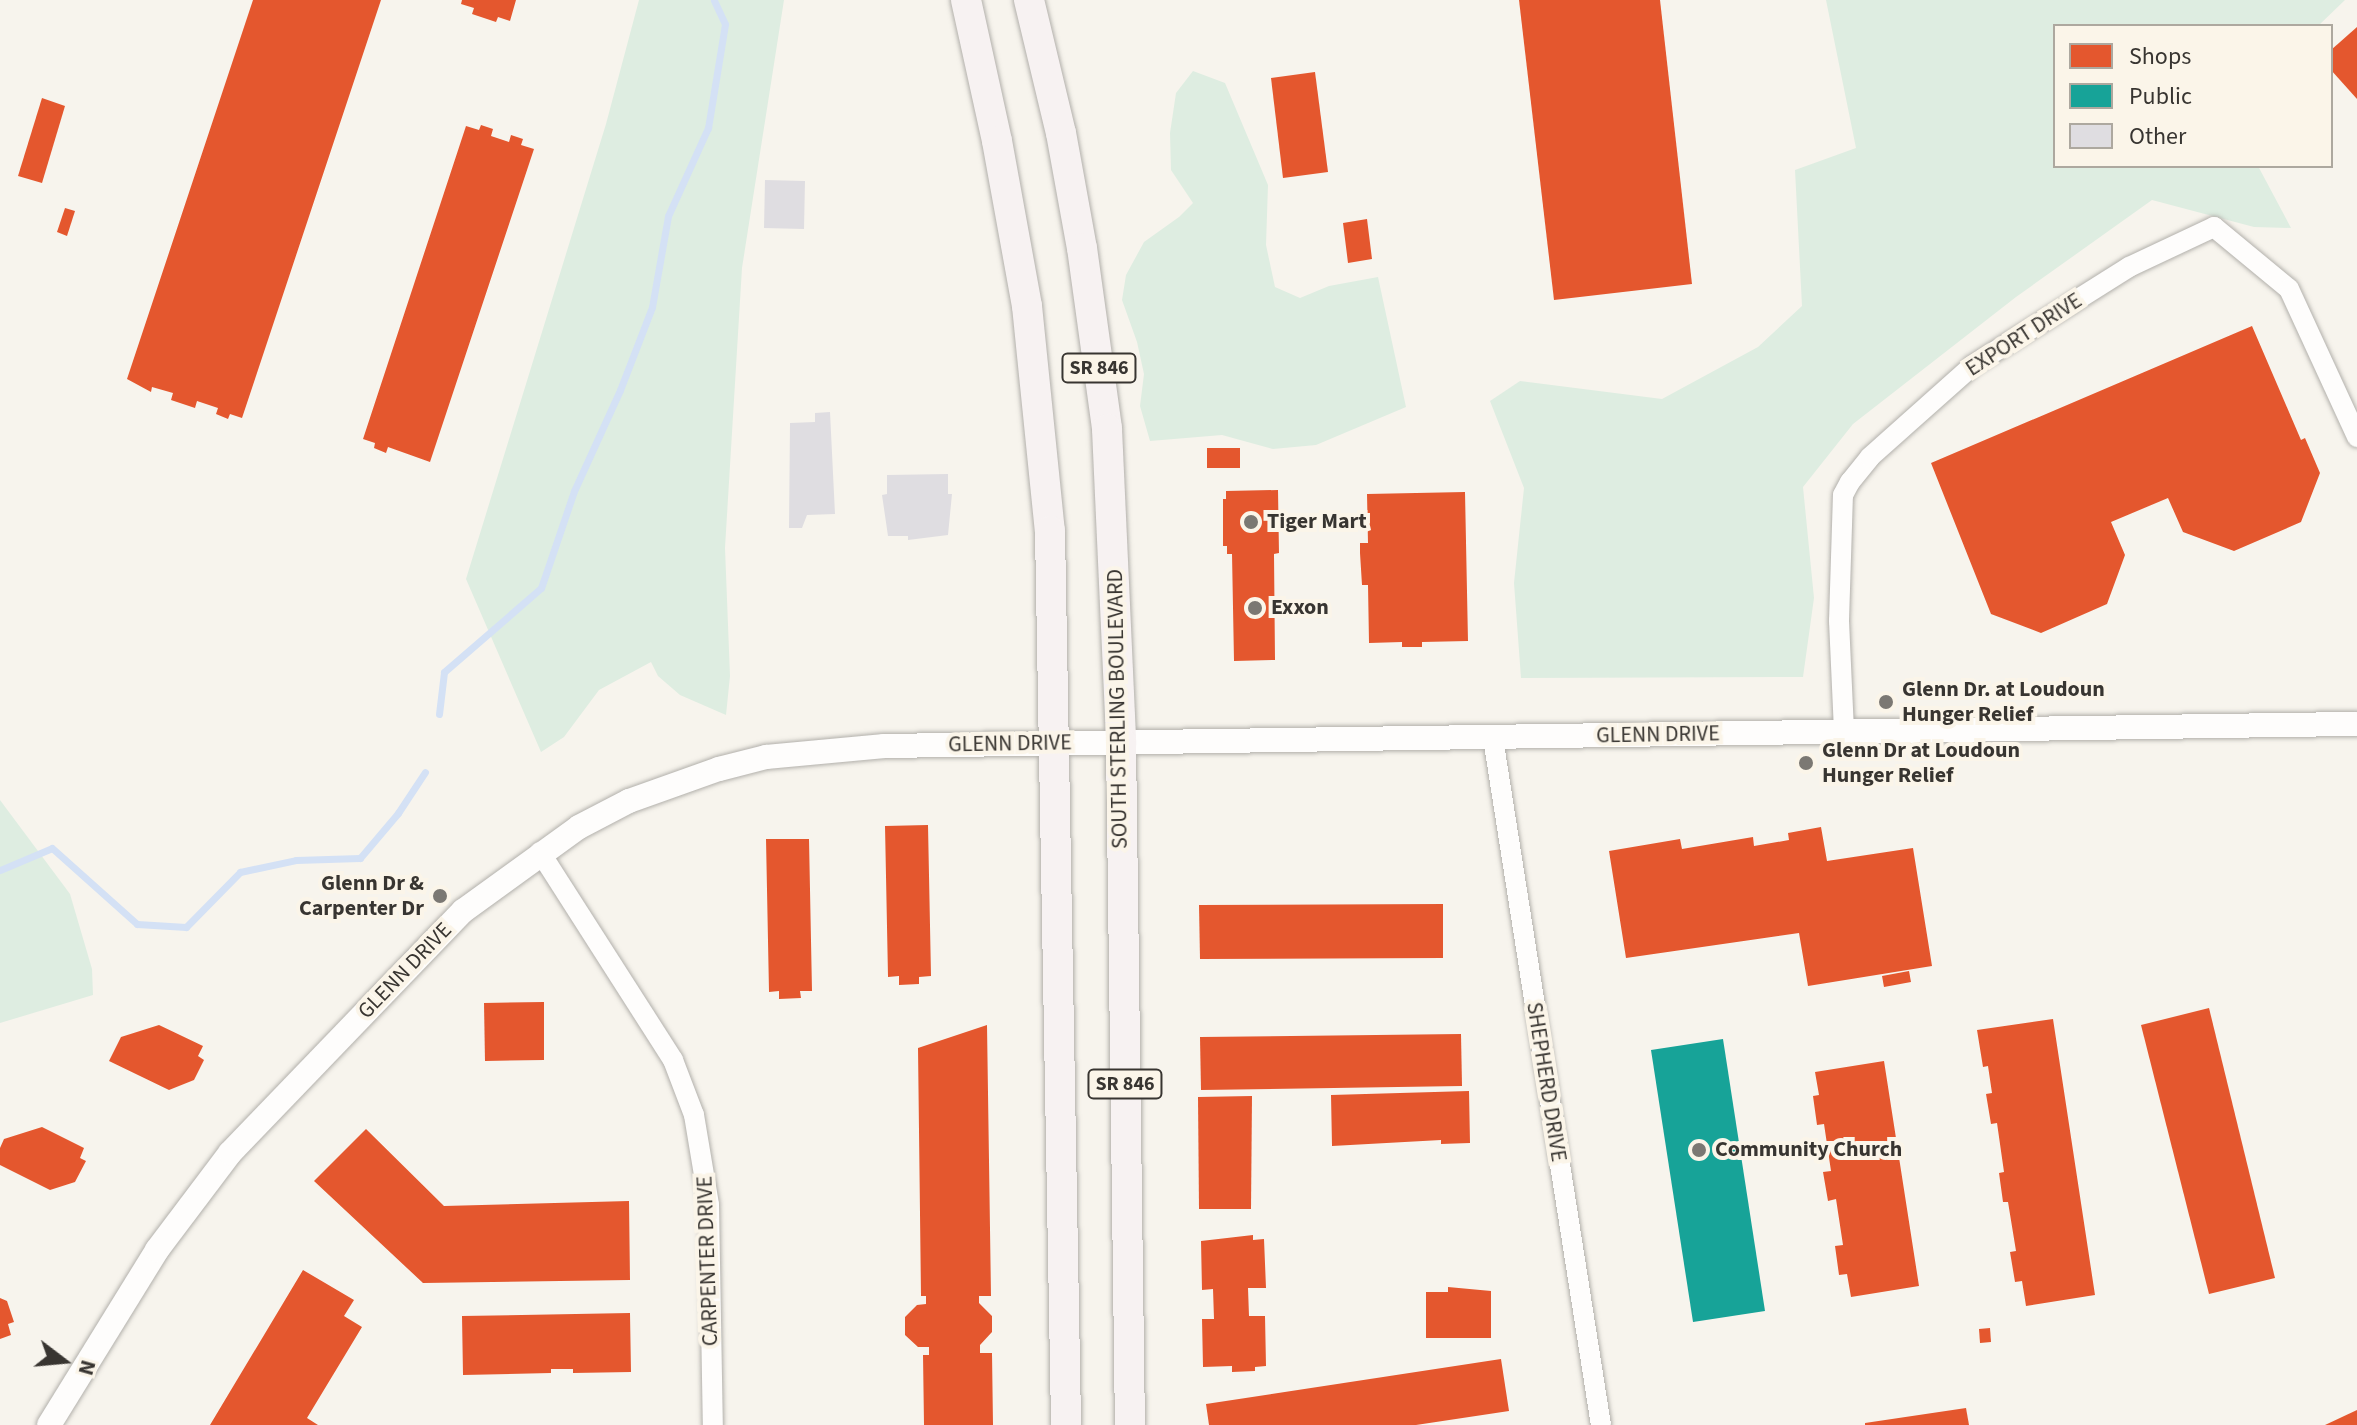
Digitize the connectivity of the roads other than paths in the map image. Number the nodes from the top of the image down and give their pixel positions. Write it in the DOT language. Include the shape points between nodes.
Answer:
graph roads {
  1 [pos="966,0"];
  2 [pos="1029,0"];
  3 [pos="2357,437"];
  4 [pos="2357,724"];
  5 [pos="1844,731"];
  6 [pos="1493,738"];
  7 [pos="1121,742"];
  8 [pos="1056,743"];
  9 [pos="540,852"];
  10 [pos="49,1425"];
  11 [pos="713,1425"];
  12 [pos="1066,1425"];
  13 [pos="1130,1425"];
  14 [pos="1601,1425"];
  1 -- 8 [label="main road, SR 846" via="1029,319 1050,531"];
  2 -- 7 [label="main road, SOUTH STERLING BOULEVARD / SR 846" via="1061,133 1105,414"];
  3 -- 5 [label="street, EXPORT DRIVE" via="2289,289 2214,227 2129,267 1972,366 1870,457 1850,482 1843,495 1840,605"];
  4 -- 5 [label="street, GLENN DRIVE"];
  5 -- 6 [label="street, GLENN DRIVE"];
  6 -- 7 [label="street, GLENN DRIVE"];
  6 -- 14 [label="street, SHEPHERD DRIVE"];
  7 -- 8 [label="street, GLENN DRIVE"];
  7 -- 13 [label="main road, SOUTH STERLING BOULEVARD / SR 846"];
  8 -- 9 [label="street, GLENN DRIVE" via="884,746 766,757 629,801"];
  8 -- 12 [label="main road, SR 846"];
  9 -- 10 [label="street, GLENN DRIVE" via="463,911 231,1151 157,1250"];
  9 -- 11 [label="street, CARPENTER DRIVE" via="665,1047 694,1115 709,1205"];
}
